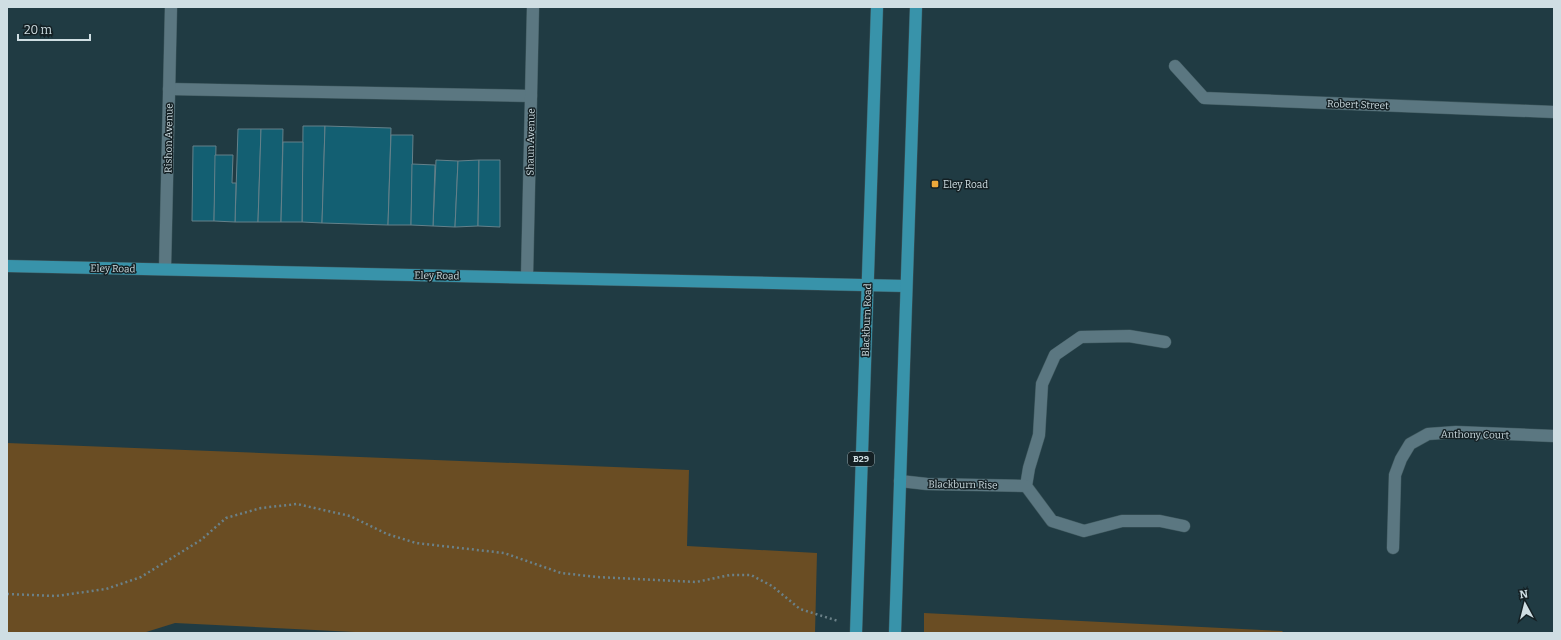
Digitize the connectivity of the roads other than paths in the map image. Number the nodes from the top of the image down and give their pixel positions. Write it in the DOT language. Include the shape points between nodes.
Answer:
graph roads {
  1 [pos="171,7"];
  2 [pos="533,7"];
  3 [pos="877,7"];
  4 [pos="916,7"];
  5 [pos="1175,66"];
  6 [pos="169,89"];
  7 [pos="531,96"];
  8 [pos="1554,112"];
  9 [pos="7,266"];
  10 [pos="165,269"];
  11 [pos="527,277"];
  12 [pos="867,285"];
  13 [pos="906,286"];
  14 [pos="1165,342"];
  15 [pos="1554,436"];
  16 [pos="900,481"];
  17 [pos="1026,486"];
  18 [pos="1184,526"];
  19 [pos="1394,548"];
  20 [pos="856,629"];
  21 [pos="895,633"];
  1 -- 6 [label="street, Rishon Avenue"];
  2 -- 7 [label="street, Shaun Avenue"];
  3 -- 12 [label="main road, Blackburn Road / B29"];
  4 -- 13 [label="main road"];
  5 -- 8 [label="street, Robert Street" via="1204,98"];
  6 -- 7 [label="street"];
  6 -- 10 [label="street, Rishon Avenue"];
  7 -- 11 [label="street, Shaun Avenue"];
  9 -- 10 [label="main road, Eley Road"];
  10 -- 11 [label="main road, Eley Road"];
  11 -- 12 [label="main road, Eley Road"];
  12 -- 13 [label="main road, Eley Road"];
  12 -- 20 [label="main road, Blackburn Road / B29"];
  13 -- 16 [label="main road"];
  14 -- 17 [label="street" via="1129,336 1081,337 1055,355 1042,384 1039,435 1028,468"];
  15 -- 19 [label="street, Anthony Court" via="1435,433 1410,444 1395,476"];
  16 -- 17 [label="street, Blackburn Rise"];
  16 -- 21 [label="main road"];
  17 -- 18 [label="street" via="1052,521 1084,531 1122,521 1160,520"];
}
